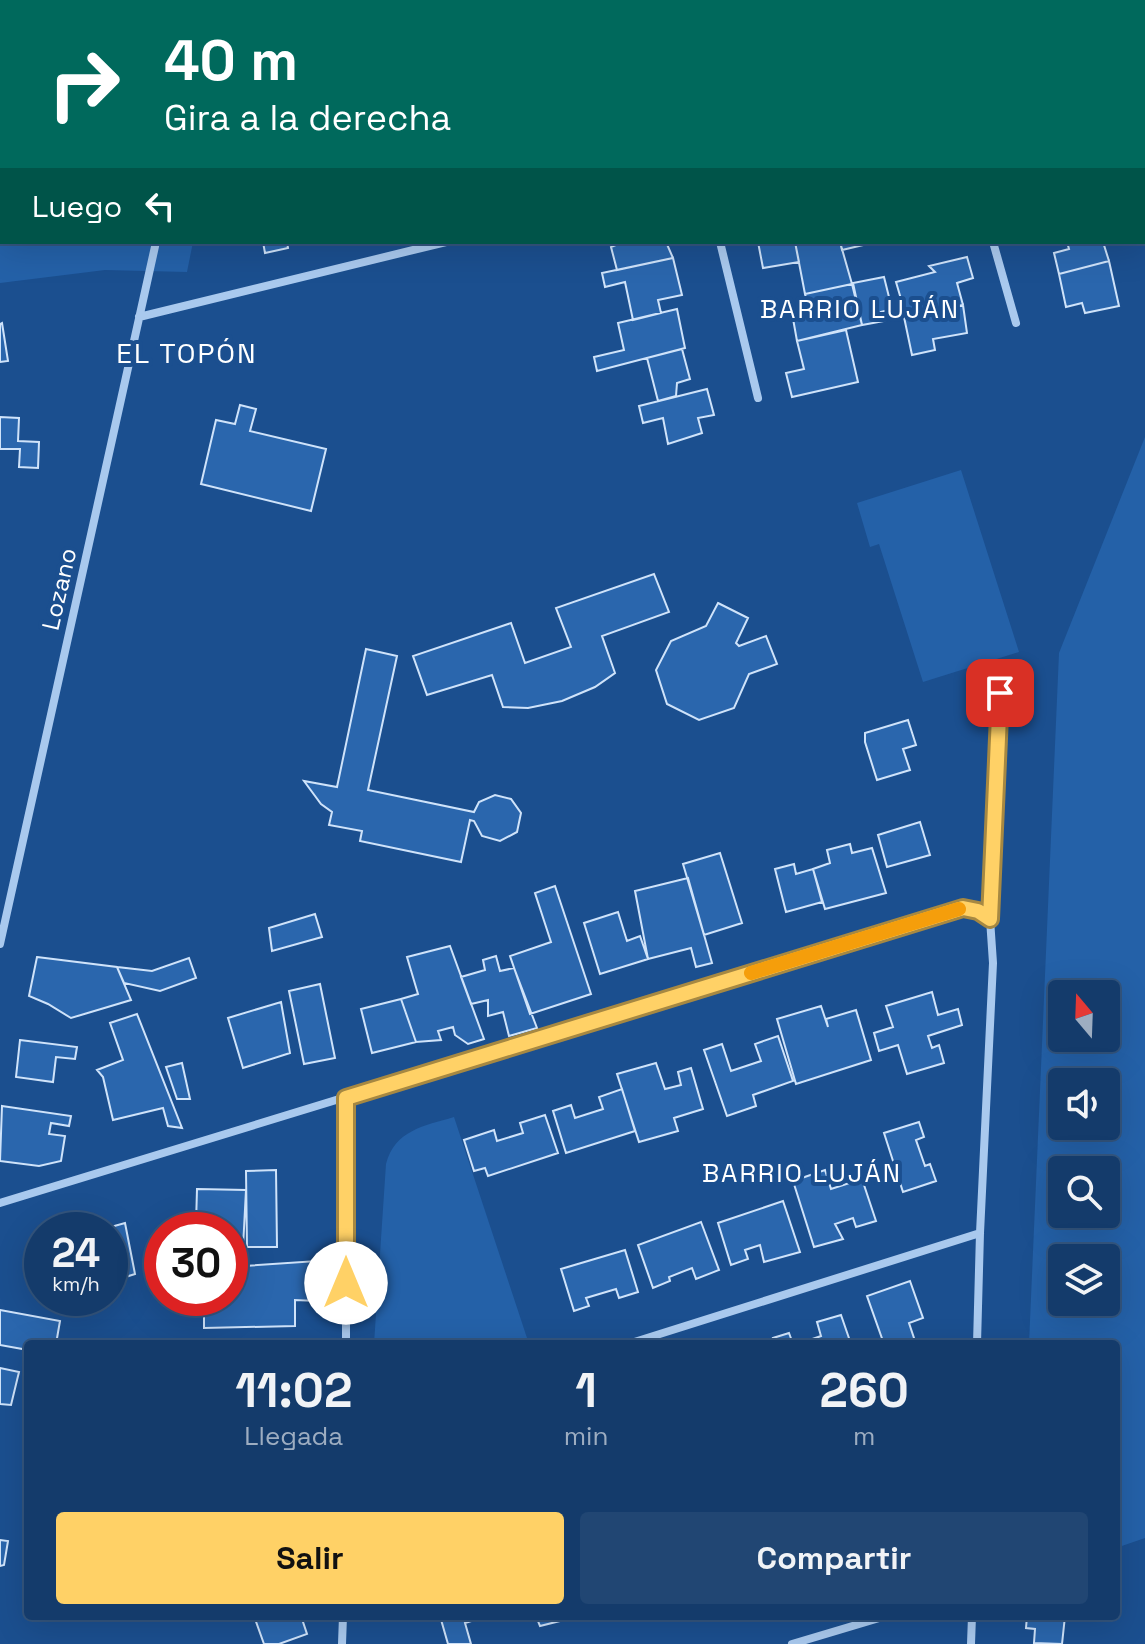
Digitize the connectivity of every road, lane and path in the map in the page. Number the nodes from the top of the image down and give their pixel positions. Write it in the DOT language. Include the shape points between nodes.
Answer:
graph roads {
  1 [pos="156,244"];
  2 [pos="438,244"];
  3 [pos="720,244"];
  4 [pos="994,244"];
  5 [pos="139,317"];
  6 [pos="1016,323"];
  7 [pos="758,398"];
  8 [pos="1000,693"];
  9 [pos="990,919"];
  10 [pos="0,944"];
  11 [pos="346,1098"];
  12 [pos="0,1203"];
  13 [pos="980,1233"];
  14 [pos="346,1340"];
  15 [pos="641,1340"];
  16 [pos="977,1340"];
  17 [pos="343,1620"];
  18 [pos="873,1620"];
  19 [pos="972,1620"];
  20 [pos="342,1644"];
  21 [pos="792,1644"];
  22 [pos="971,1644"];
  1 -- 5 [label="street, Lozano"];
  2 -- 5 [label="street"];
  3 -- 7 [label="street"];
  4 -- 6 [label="street"];
  5 -- 10 [label="street, Lozano"];
  8 -- 9 [label="street"];
  9 -- 11 [label="street" via="963,908"];
  9 -- 13 [label="street" via="993,963"];
  11 -- 12 [label="street"];
  11 -- 14 [label="street"];
  13 -- 15 [label="street"];
  13 -- 16 [label="street"];
  17 -- 20 [label="street"];
  18 -- 21 [label="street"];
  19 -- 22 [label="street"];
}
